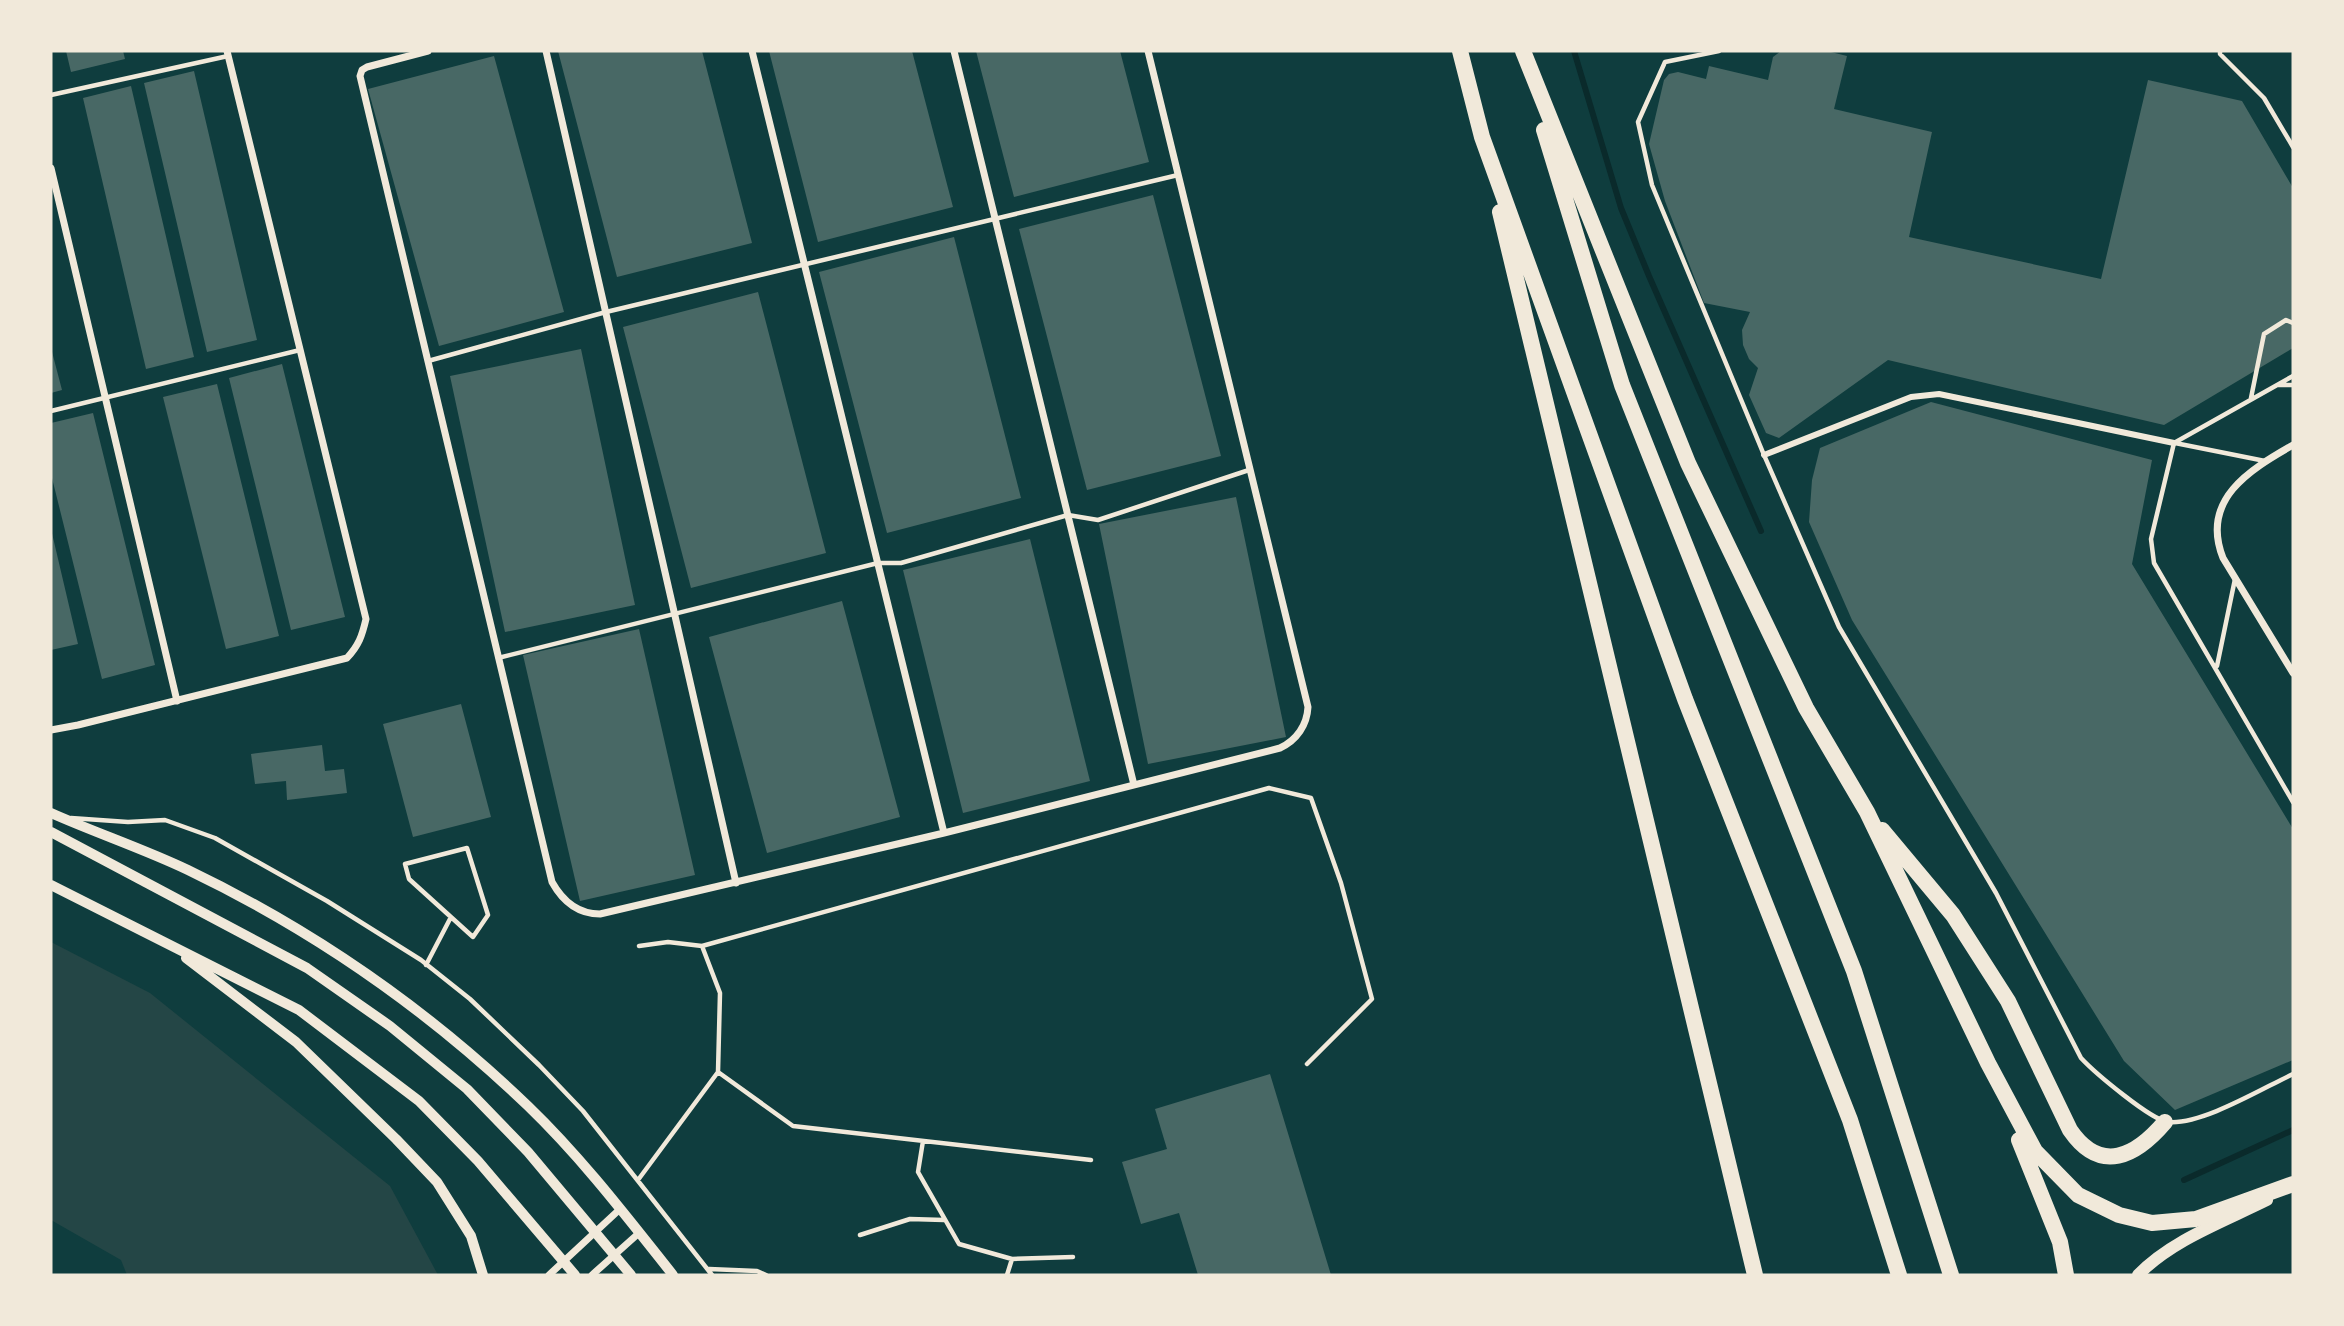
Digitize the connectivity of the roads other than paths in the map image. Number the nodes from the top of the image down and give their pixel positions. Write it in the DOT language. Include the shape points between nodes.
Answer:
graph roads {
  1 [pos="428,51"];
  2 [pos="546,51"];
  3 [pos="752,51"];
  4 [pos="954,51"];
  5 [pos="1148,51"];
  6 [pos="1460,51"];
  7 [pos="1521,51"];
  8 [pos="1719,51"];
  9 [pos="2220,51"];
  10 [pos="228,53"];
  11 [pos="51,95"];
  12 [pos="1482,138"];
  13 [pos="2293,147"];
  14 [pos="51,168"];
  15 [pos="1178,175"];
  16 [pos="995,220"];
  17 [pos="804,265"];
  18 [pos="606,312"];
  19 [pos="2293,323"];
  20 [pos="300,350"];
  21 [pos="428,361"];
  22 [pos="2293,376"];
  23 [pos="2277,385"];
  24 [pos="2293,385"];
  25 [pos="105,397"];
  26 [pos="2251,399"];
  27 [pos="51,411"];
  28 [pos="2174,443"];
  29 [pos="2293,444"];
  30 [pos="1763,455"];
  31 [pos="2266,461"];
  32 [pos="1250,470"];
  33 [pos="1068,515"];
  34 [pos="878,563"];
  35 [pos="2235,577"];
  36 [pos="675,614"];
  37 [pos="498,658"];
  38 [pos="2217,667"];
  39 [pos="2293,673"];
  40 [pos="177,701"];
  41 [pos="51,730"];
  42 [pos="1134,785"];
  43 [pos="2293,802"];
  44 [pos="1867,811"];
  45 [pos="55,815"];
  46 [pos="51,832"];
  47 [pos="944,833"];
  48 [pos="736,883"];
  49 [pos="51,885"];
  50 [pos="451,917"];
  51 [pos="161,939"];
  52 [pos="639,946"];
  53 [pos="702,946"];
  54 [pos="426,965"];
  55 [pos="1307,1063"];
  56 [pos="1988,1063"];
  57 [pos="718,1072"];
  58 [pos="2293,1074"];
  59 [pos="2165,1122"];
  60 [pos="923,1141"];
  61 [pos="1091,1160"];
  62 [pos="638,1180"];
  63 [pos="2293,1185"];
  64 [pos="620,1209"];
  65 [pos="945,1220"];
  66 [pos="639,1233"];
  67 [pos="860,1235"];
  68 [pos="1073,1257"];
  69 [pos="1012,1259"];
  70 [pos="708,1269"];
  71 [pos="483,1275"];
  72 [pos="549,1275"];
  73 [pos="575,1275"];
  74 [pos="592,1275"];
  75 [pos="631,1275"];
  76 [pos="673,1275"];
  77 [pos="712,1275"];
  78 [pos="766,1275"];
  79 [pos="1007,1275"];
  80 [pos="1755,1275"];
  81 [pos="1899,1275"];
  82 [pos="1951,1275"];
  83 [pos="2066,1275"];
  84 [pos="2138,1275"];
  1 -- 21 [label="street" via="367,66 360,76"];
  2 -- 18 [label="street"];
  3 -- 17 [label="street"];
  4 -- 16 [label="street"];
  5 -- 15 [label="street"];
  6 -- 12 [label="highway"];
  7 -- 44 [label="highway" via="1688,463 1806,708"];
  7 -- 82 [label="highway" via="1622,385 1854,971"];
  8 -- 30 [label="lane" via="1665,62 1638,122 1653,185"];
  9 -- 13 [label="lane" via="2264,98"];
  10 -- 11 [label="lane"];
  10 -- 20 [label="street"];
  12 -- 80 [label="highway"];
  12 -- 81 [label="highway" via="1685,699 1850,1120"];
  14 -- 25 [label="street"];
  15 -- 16 [label="lane"];
  15 -- 32 [label="street"];
  16 -- 17 [label="lane"];
  16 -- 33 [label="street"];
  17 -- 18 [label="lane"];
  17 -- 34 [label="street"];
  18 -- 21 [label="lane"];
  18 -- 36 [label="street"];
  19 -- 26 [label="lane" via="2286,320 2264,334"];
  20 -- 25 [label="lane"];
  20 -- 40 [label="street" via="366,619 359,646 347,657"];
  21 -- 37 [label="street"];
  22 -- 23 [label="lane"];
  23 -- 24 [label="lane"];
  23 -- 26 [label="lane"];
  25 -- 27 [label="lane"];
  25 -- 40 [label="street"];
  26 -- 28 [label="lane"];
  28 -- 30 [label="street" via="1939,394 1911,397"];
  28 -- 31 [label="lane"];
  28 -- 38 [label="lane" via="2152,531 2151,555"];
  29 -- 31 [label="street"];
  30 -- 59 [label="lane" via="1839,627 1996,893 2081,1058 2096,1075"];
  31 -- 35 [label="street" via="2222,503 2216,540"];
  32 -- 33 [label="lane" via="1098,520"];
  32 -- 42 [label="street" via="1308,707 1307,719 1291,744"];
  33 -- 34 [label="lane" via="901,563"];
  33 -- 42 [label="street"];
  34 -- 36 [label="lane"];
  34 -- 47 [label="street"];
  35 -- 38 [label="lane"];
  35 -- 39 [label="street"];
  36 -- 37 [label="lane"];
  36 -- 48 [label="street"];
  37 -- 48 [label="street" via="552,881 564,899 588,914 600,914"];
  38 -- 43 [label="lane"];
  40 -- 41 [label="street"];
  42 -- 47 [label="street"];
  44 -- 56 [label="highway"];
  44 -- 59 [label="highway" via="1960,926 2008,1001 2079,1143 2090,1153 2106,1157 2129,1153 2152,1138"];
  45 -- 54 [label="lane" via="128,822 165,820 215,838 327,901"];
  45 -- 64 [label="street" via="188,870 289,925 397,994 529,1107"];
  46 -- 75 [label="street" via="307,968 390,1026 467,1089 520,1143"];
  47 -- 48 [label="street"];
  49 -- 51 [label="street"];
  50 -- 50 [label="lane" via="409,879 405,864 467,848 488,915 472,937"];
  50 -- 54 [label="lane"];
  51 -- 71 [label="street" via="296,1042 397,1139 437,1182 471,1236"];
  51 -- 73 [label="street" via="299,1010 419,1101 478,1161"];
  52 -- 53 [label="lane" via="668,942"];
  53 -- 55 [label="lane" via="1269,788 1311,798 1341,883 1372,999"];
  53 -- 57 [label="lane" via="720,993"];
  54 -- 62 [label="lane" via="470,999 539,1065"];
  56 -- 63 [label="highway" via="2035,1151 2078,1195 2119,1215 2152,1223 2196,1219"];
  56 -- 83 [label="highway" via="2060,1242"];
  57 -- 60 [label="lane" via="793,1126"];
  57 -- 62 [label="lane"];
  58 -- 59 [label="lane" via="2193,1120"];
  60 -- 61 [label="lane"];
  60 -- 65 [label="lane" via="918,1172"];
  62 -- 70 [label="lane"];
  63 -- 84 [label="main road" via="2177,1245"];
  64 -- 66 [label="street"];
  64 -- 72 [label="street"];
  65 -- 67 [label="lane" via="910,1219"];
  65 -- 69 [label="lane" via="959,1244"];
  66 -- 74 [label="street"];
  66 -- 76 [label="street"];
  68 -- 69 [label="lane"];
  69 -- 79 [label="lane"];
  70 -- 77 [label="lane"];
  70 -- 78 [label="lane"];
}
